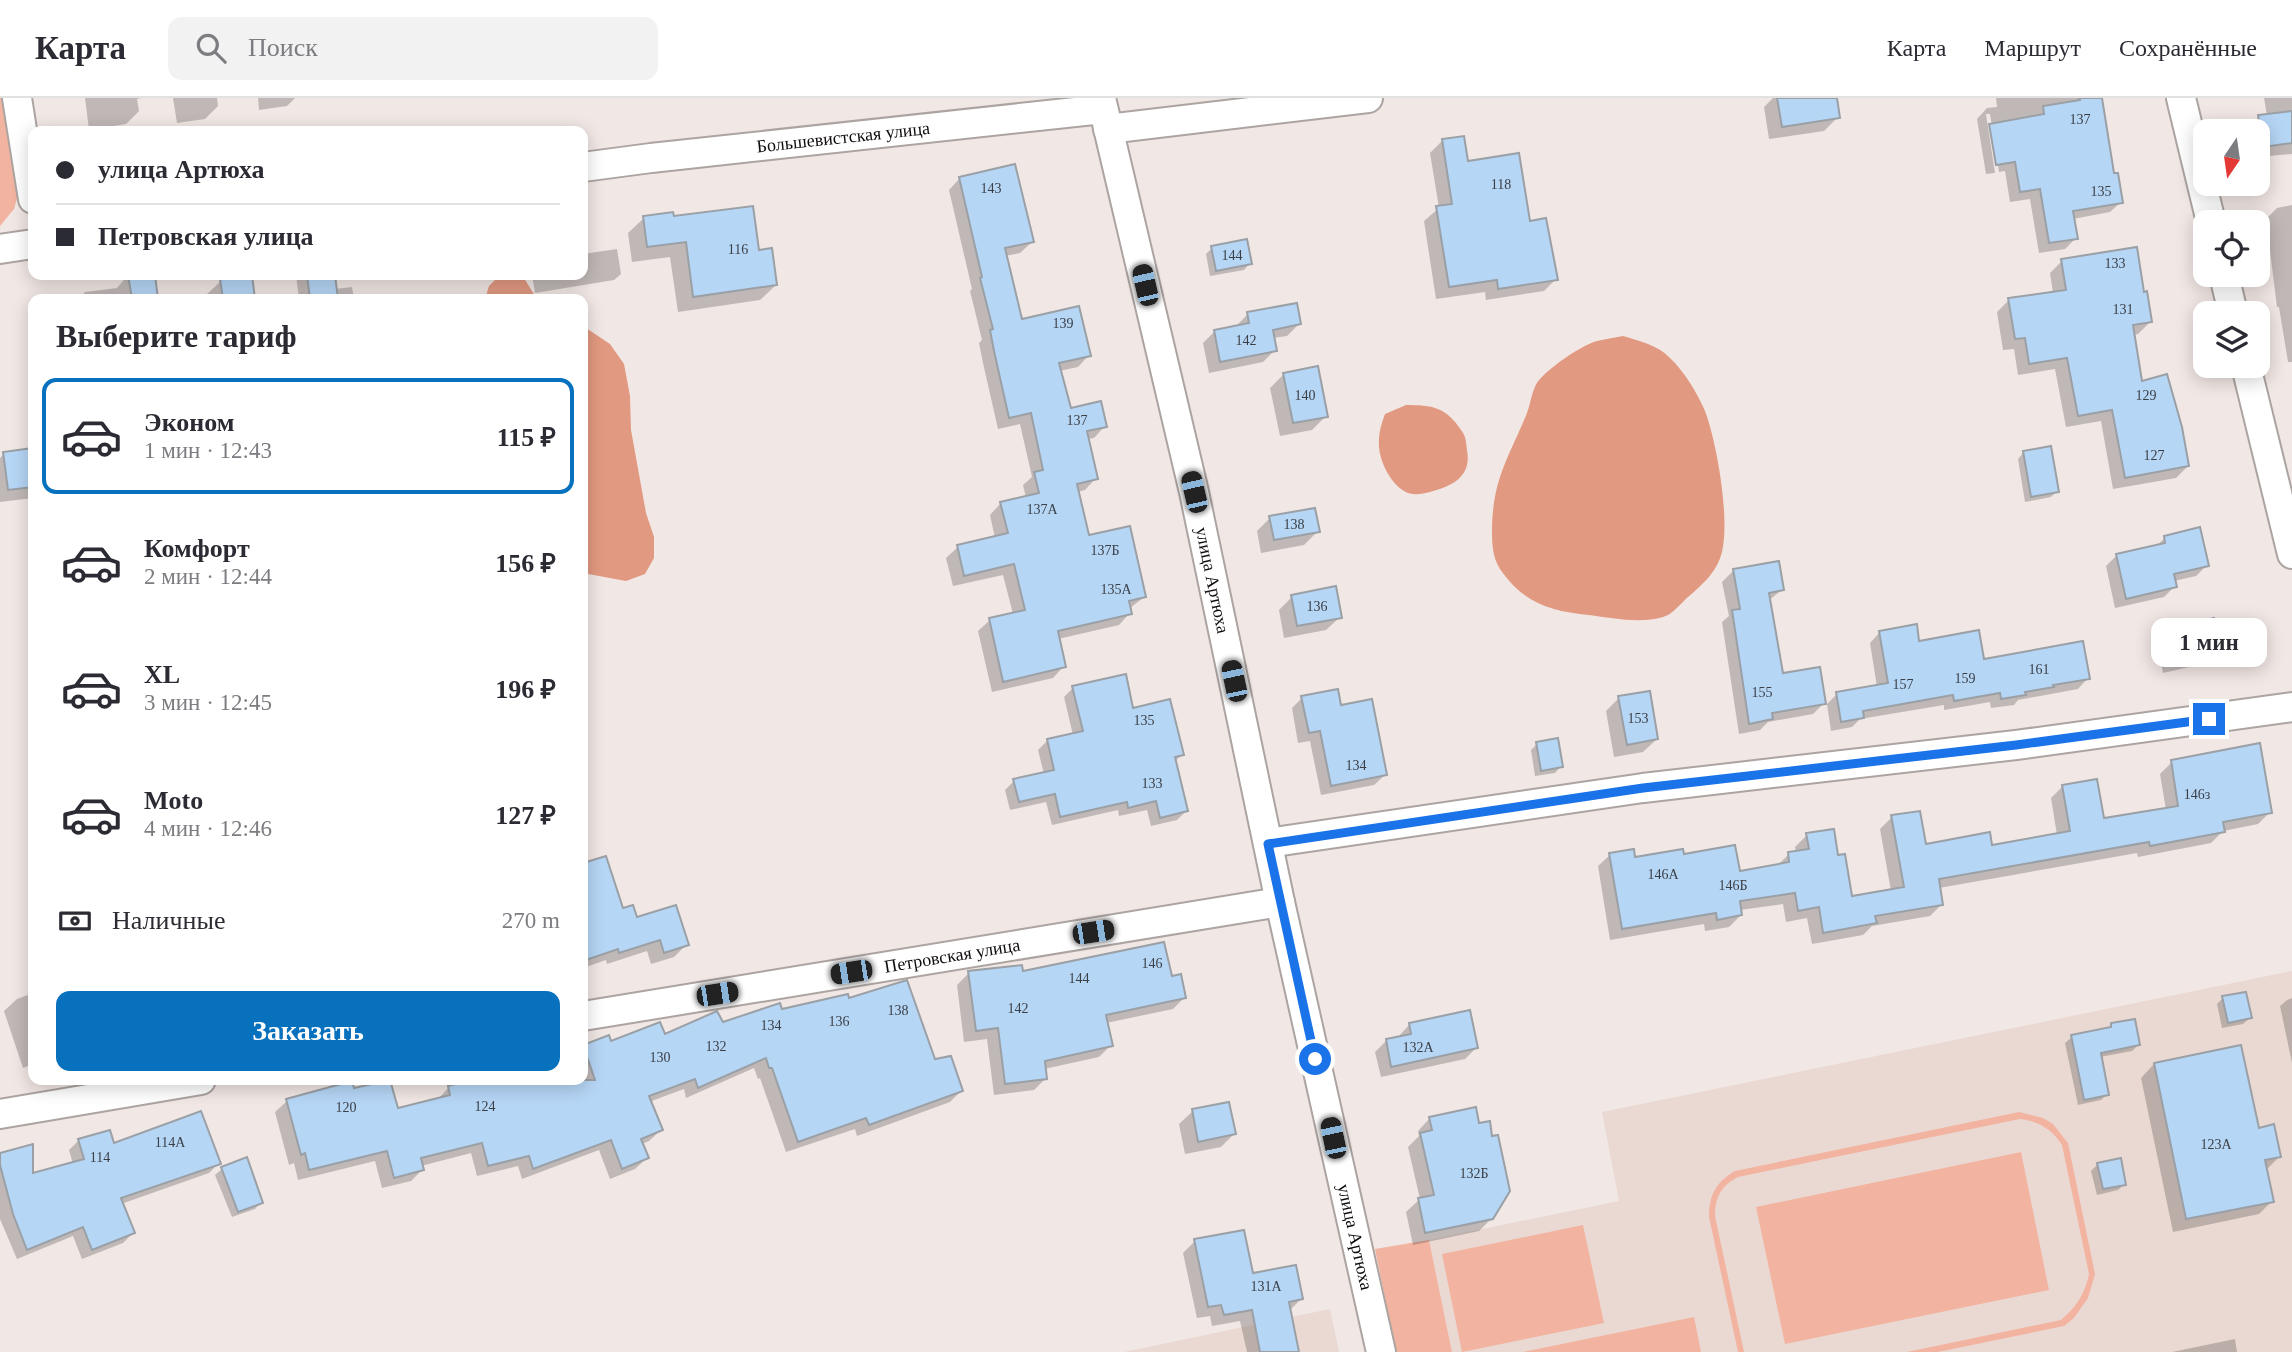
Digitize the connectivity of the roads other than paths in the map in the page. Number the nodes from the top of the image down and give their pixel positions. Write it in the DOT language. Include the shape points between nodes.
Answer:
graph roads {
  1 [pos="17,98"];
  2 [pos="1368,98"];
  3 [pos="2181,98"];
  4 [pos="1104,112"];
  5 [pos="588,166"];
  6 [pos="28,167"];
  7 [pos="2208,210"];
  8 [pos="28,245"];
  9 [pos="0,249"];
  10 [pos="2249,378"];
  11 [pos="2292,554"];
  12 [pos="2292,707"];
  13 [pos="1268,844"];
  14 [pos="1280,902"];
  15 [pos="588,1015"];
  16 [pos="171,1085"];
  17 [pos="0,1114"];
  18 [pos="1381,1352"];
  1 -- 6 [label="street"];
  2 -- 4 [label="street, Большевистская улица"];
  3 -- 7 [label="street"];
  4 -- 5 [label="street, Большевистская улица"];
  4 -- 13 [label="street, улица Артюха" via="1194,492"];
  8 -- 9 [label="street"];
  10 -- 11 [label="street"];
  12 -- 13 [label="street" via="2016,745 1643,788"];
  13 -- 14 [label="street, улица Артюха"];
  14 -- 15 [label="street, Петровская улица"];
  14 -- 18 [label="street, улица Артюха"];
  16 -- 17 [label="street"];
}
